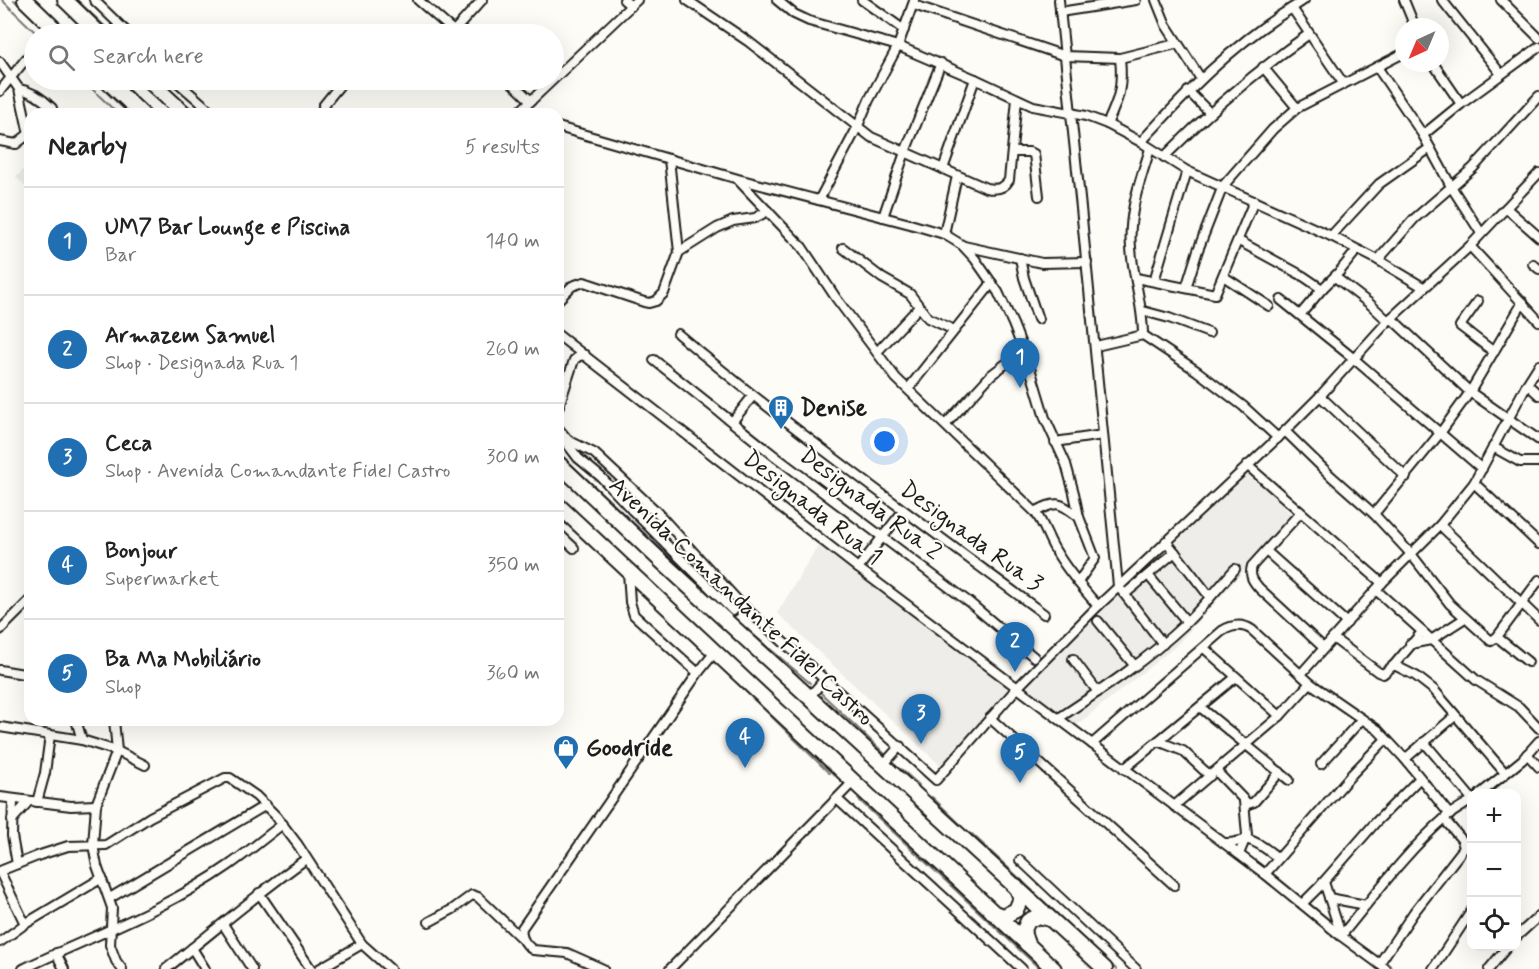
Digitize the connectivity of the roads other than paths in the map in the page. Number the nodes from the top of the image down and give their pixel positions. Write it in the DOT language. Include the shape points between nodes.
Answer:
graph roads {
  1 [pos="25,0"];
  2 [pos="65,0"];
  3 [pos="94,0"];
  4 [pos="418,0"];
  5 [pos="482,0"];
  6 [pos="624,0"];
  7 [pos="637,0"];
  8 [pos="687,0"];
  9 [pos="777,0"];
  10 [pos="862,0"];
  11 [pos="1059,0"];
  12 [pos="1136,0"];
  13 [pos="1156,0"];
  14 [pos="1304,0"];
  15 [pos="1404,0"];
  16 [pos="1442,0"];
  17 [pos="1501,0"];
  18 [pos="914,3"];
  19 [pos="631,6"];
  20 [pos="1292,8"];
  21 [pos="1060,12"];
  22 [pos="1411,18"];
  23 [pos="50,24"];
  24 [pos="90,24"];
  25 [pos="119,24"];
  26 [pos="445,24"];
  27 [pos="462,24"];
  28 [pos="904,30"];
  29 [pos="1309,34"];
  30 [pos="1539,38"];
  31 [pos="1176,44"];
  32 [pos="898,46"];
  33 [pos="1539,47"];
  34 [pos="1065,56"];
  35 [pos="1120,58"];
  36 [pos="1395,58"];
  37 [pos="24,61"];
  38 [pos="0,62"];
  39 [pos="940,63"];
  40 [pos="1263,67"];
  41 [pos="1377,67"];
  42 [pos="564,70"];
  43 [pos="1439,72"];
  44 [pos="1501,74"];
  45 [pos="12,79"];
  46 [pos="975,79"];
  47 [pos="1201,79"];
  48 [pos="1343,83"];
  49 [pos="19,89"];
  50 [pos="24,90"];
  51 [pos="26,90"];
  52 [pos="116,90"];
  53 [pos="159,90"];
  54 [pos="186,90"];
  55 [pos="336,90"];
  56 [pos="519,90"];
  57 [pos="543,90"];
  58 [pos="1188,91"];
  59 [pos="0,92"];
  60 [pos="1539,96"];
  61 [pos="1017,99"];
  62 [pos="531,101"];
  63 [pos="1461,104"];
  64 [pos="52,108"];
  65 [pos="135,108"];
  66 [pos="178,108"];
  67 [pos="207,108"];
  68 [pos="325,108"];
  69 [pos="523,108"];
  70 [pos="1297,108"];
  71 [pos="24,112"];
  72 [pos="1210,113"];
  73 [pos="1072,114"];
  74 [pos="1107,124"];
  75 [pos="857,128"];
  76 [pos="564,129"];
  77 [pos="1423,135"];
  78 [pos="24,138"];
  79 [pos="0,141"];
  80 [pos="1141,142"];
  81 [pos="1430,148"];
  82 [pos="1150,149"];
  83 [pos="905,152"];
  84 [pos="1013,152"];
  85 [pos="1164,157"];
  86 [pos="669,159"];
  87 [pos="943,169"];
  88 [pos="1187,171"];
  89 [pos="1539,174"];
  90 [pos="957,176"];
  91 [pos="738,179"];
  92 [pos="1223,186"];
  93 [pos="1452,188"];
  94 [pos="1039,196"];
  95 [pos="819,200"];
  96 [pos="1254,201"];
  97 [pos="1506,208"];
  98 [pos="768,211"];
  99 [pos="883,217"];
  100 [pos="1481,233"];
  101 [pos="944,234"];
  102 [pos="1331,236"];
  103 [pos="1539,237"];
  104 [pos="1239,241"];
  105 [pos="962,245"];
  106 [pos="1470,246"];
  107 [pos="843,248"];
  108 [pos="1357,250"];
  109 [pos="679,252"];
  110 [pos="1020,258"];
  111 [pos="1378,260"];
  112 [pos="1087,262"];
  113 [pos="1223,276"];
  114 [pos="1335,277"];
  115 [pos="1136,278"];
  116 [pos="1154,281"];
  117 [pos="992,283"];
  118 [pos="1423,287"];
  119 [pos="1186,288"];
  120 [pos="1322,289"];
  121 [pos="564,294"];
  122 [pos="1281,300"];
  123 [pos="1478,302"];
  124 [pos="1523,302"];
  125 [pos="1269,306"];
  126 [pos="919,307"];
  127 [pos="1143,311"];
  128 [pos="1300,315"];
  129 [pos="1038,319"];
  130 [pos="1390,319"];
  131 [pos="1539,321"];
  132 [pos="954,330"];
  133 [pos="1209,333"];
  134 [pos="678,334"];
  135 [pos="1143,335"];
  136 [pos="564,339"];
  137 [pos="1096,346"];
  138 [pos="1024,350"];
  139 [pos="876,352"];
  140 [pos="1494,352"];
  141 [pos="585,355"];
  142 [pos="1353,358"];
  143 [pos="654,360"];
  144 [pos="1539,365"];
  145 [pos="1527,384"];
  146 [pos="908,389"];
  147 [pos="564,391"];
  148 [pos="1470,392"];
  149 [pos="1539,394"];
  150 [pos="1320,396"];
  151 [pos="752,397"];
  152 [pos="1508,419"];
  153 [pos="732,422"];
  154 [pos="946,424"];
  155 [pos="1285,431"];
  156 [pos="1441,432"];
  157 [pos="1103,435"];
  158 [pos="564,436"];
  159 [pos="1278,438"];
  160 [pos="564,440"];
  161 [pos="1539,440"];
  162 [pos="1055,442"];
  163 [pos="1493,447"];
  164 [pos="594,453"];
  165 [pos="1539,462"];
  166 [pos="1246,465"];
  167 [pos="564,468"];
  168 [pos="1482,469"];
  169 [pos="1406,477"];
  170 [pos="607,483"];
  171 [pos="1474,483"];
  172 [pos="632,510"];
  173 [pos="655,510"];
  174 [pos="564,511"];
  175 [pos="903,511"];
  176 [pos="1035,512"];
  177 [pos="1300,513"];
  178 [pos="1374,514"];
  179 [pos="1079,517"];
  180 [pos="1440,525"];
  181 [pos="881,538"];
  182 [pos="564,539"];
  183 [pos="1166,541"];
  184 [pos="1539,544"];
  185 [pos="574,548"];
  186 [pos="1266,551"];
  187 [pos="1174,552"];
  188 [pos="1411,554"];
  189 [pos="858,568"];
  190 [pos="1235,569"];
  191 [pos="628,570"];
  192 [pos="1148,575"];
  193 [pos="1539,580"];
  194 [pos="1077,582"];
  195 [pos="1118,586"];
  196 [pos="1379,586"];
  197 [pos="1125,594"];
  198 [pos="1210,597"];
  199 [pos="740,603"];
  200 [pos="1522,604"];
  201 [pos="24,606"];
  202 [pos="1098,606"];
  203 [pos="1044,614"];
  204 [pos="729,615"];
  205 [pos="1465,618"];
  206 [pos="1539,620"];
  207 [pos="1098,621"];
  208 [pos="1187,622"];
  209 [pos="1347,623"];
  210 [pos="0,630"];
  211 [pos="1422,632"];
  212 [pos="1497,637"];
  213 [pos="1333,638"];
  214 [pos="1431,640"];
  215 [pos="1163,644"];
  216 [pos="1410,644"];
  217 [pos="1204,648"];
  218 [pos="1324,648"];
  219 [pos="715,652"];
  220 [pos="1034,657"];
  221 [pos="1073,659"];
  222 [pos="1528,662"];
  223 [pos="1134,665"];
  224 [pos="1394,665"];
  225 [pos="0,670"];
  226 [pos="698,673"];
  227 [pos="24,674"];
  228 [pos="1302,674"];
  229 [pos="1236,677"];
  230 [pos="825,679"];
  231 [pos="1310,683"];
  232 [pos="1017,688"];
  233 [pos="1098,692"];
  234 [pos="809,697"];
  235 [pos="1200,707"];
  236 [pos="1280,716"];
  237 [pos="1455,716"];
  238 [pos="990,718"];
  239 [pos="1059,718"];
  240 [pos="1362,719"];
  241 [pos="78,726"];
  242 [pos="115,726"];
  243 [pos="0,727"];
  244 [pos="1539,728"];
  245 [pos="50,735"];
  246 [pos="1386,739"];
  247 [pos="82,740"];
  248 [pos="1158,741"];
  249 [pos="1539,741"];
  250 [pos="1424,742"];
  251 [pos="1092,744"];
  252 [pos="1247,745"];
  253 [pos="900,746"];
  254 [pos="117,751"];
  255 [pos="1527,754"];
  256 [pos="1405,759"];
  257 [pos="1321,764"];
  258 [pos="145,765"];
  259 [pos="883,765"];
  260 [pos="1539,766"];
  261 [pos="1124,769"];
  262 [pos="1280,772"];
  263 [pos="1505,773"];
  264 [pos="1213,774"];
  265 [pos="1420,778"];
  266 [pos="1289,780"];
  267 [pos="853,782"];
  268 [pos="1486,789"];
  269 [pos="1467,793"];
  270 [pos="0,798"];
  271 [pos="837,799"];
  272 [pos="13,800"];
  273 [pos="1244,801"];
  274 [pos="33,802"];
  275 [pos="1467,803"];
  276 [pos="96,805"];
  277 [pos="266,805"];
  278 [pos="1174,806"];
  279 [pos="1447,817"];
  280 [pos="12,820"];
  281 [pos="283,825"];
  282 [pos="1247,840"];
  283 [pos="1223,843"];
  284 [pos="93,845"];
  285 [pos="1239,854"];
  286 [pos="1278,858"];
  287 [pos="306,859"];
  288 [pos="1020,860"];
  289 [pos="17,864"];
  290 [pos="0,871"];
  291 [pos="1265,874"];
  292 [pos="102,878"];
  293 [pos="1324,882"];
  294 [pos="1015,885"];
  295 [pos="1174,885"];
  296 [pos="259,893"];
  297 [pos="110,898"];
  298 [pos="1329,898"];
  299 [pos="1302,904"];
  300 [pos="1366,905"];
  301 [pos="991,912"];
  302 [pos="1539,916"];
  303 [pos="1467,918"];
  304 [pos="1052,920"];
  305 [pos="429,922"];
  306 [pos="25,924"];
  307 [pos="223,924"];
  308 [pos="110,929"];
  309 [pos="1521,932"];
  310 [pos="1341,936"];
  311 [pos="523,940"];
  312 [pos="0,942"];
  313 [pos="362,944"];
  314 [pos="1028,946"];
  315 [pos="192,948"];
  316 [pos="1504,951"];
  317 [pos="56,953"];
  318 [pos="1382,966"];
  319 [pos="384,967"];
  320 [pos="23,969"];
  321 [pos="64,969"];
  322 [pos="122,969"];
  323 [pos="166,969"];
  324 [pos="205,969"];
  325 [pos="252,969"];
  326 [pos="311,969"];
  327 [pos="319,969"];
  328 [pos="603,969"];
  329 [pos="670,969"];
  330 [pos="1022,969"];
  331 [pos="1054,969"];
  332 [pos="1105,969"];
  333 [pos="1136,969"];
  334 [pos="1433,969"];
  335 [pos="1489,969"];
  1 -- 23 [label="highway"];
  2 -- 24 [label="highway"];
  3 -- 25 [label="street"];
  4 -- 26 [label="street"];
  5 -- 27 [label="street"];
  6 -- 19 [label="street"];
  7 -- 19 [label="street"];
  8 -- 75 [label="street" via="749,42"];
  9 -- 32 [label="street" via="808,21"];
  10 -- 28 [label="street"];
  11 -- 21 [label="street"];
  12 -- 21 [label="street"];
  13 -- 31 [label="street"];
  14 -- 20 [label="street"];
  15 -- 22 [label="street"];
  16 -- 44 [label="street"];
  17 -- 30 [label="street"];
  18 -- 28 [label="street"];
  18 -- 34 [label="street"];
  19 -- 42 [label="street"];
  20 -- 29 [label="street"];
  20 -- 47 [label="street"];
  21 -- 34 [label="street"];
  28 -- 32 [label="street"];
  29 -- 40 [label="street"];
  29 -- 48 [label="street"];
  31 -- 35 [label="street"];
  31 -- 47 [label="street"];
  32 -- 39 [label="street"];
  32 -- 75 [label="street"];
  33 -- 44 [label="street"];
  34 -- 35 [label="street"];
  34 -- 73 [label="street"];
  35 -- 74 [label="street" via="1121,89"];
  36 -- 41 [label="street"];
  37 -- 45 [label="street"];
  38 -- 45 [label="street"];
  39 -- 46 [label="street"];
  39 -- 83 [label="street"];
  40 -- 70 [label="street"];
  40 -- 72 [label="street"];
  41 -- 48 [label="street"];
  41 -- 77 [label="street"];
  43 -- 63 [label="street"];
  44 -- 63 [label="street"];
  45 -- 49 [label="street"];
  45 -- 59 [label="street"];
  46 -- 61 [label="street"];
  46 -- 87 [label="street"];
  47 -- 58 [label="street"];
  48 -- 70 [label="street"];
  49 -- 50 [label="street"];
  49 -- 71 [label="street"];
  51 -- 64 [label="street"];
  52 -- 65 [label="highway"];
  53 -- 66 [label="highway"];
  54 -- 67 [label="street"];
  55 -- 68 [label="street"];
  56 -- 62 [label="street"];
  57 -- 62 [label="street"];
  58 -- 72 [label="street"];
  58 -- 80 [label="street"];
  60 -- 93 [label="street"];
  61 -- 73 [label="street"];
  61 -- 84 [label="street"];
  62 -- 69 [label="street"];
  63 -- 77 [label="street"];
  70 -- 92 [label="street"];
  72 -- 85 [label="street"];
  73 -- 74 [label="street"];
  73 -- 112 [label="street"];
  74 -- 80 [label="street"];
  75 -- 83 [label="street"];
  75 -- 95 [label="street"];
  76 -- 86 [label="street"];
  77 -- 81 [label="street"];
  78 -- 79 [label="street" via="16,144"];
  80 -- 82 [label="street"];
  81 -- 93 [label="street"];
  81 -- 102 [label="street" via="1379,184"];
  82 -- 85 [label="street"];
  82 -- 115 [label="street" via="1131,222"];
  83 -- 87 [label="street"];
  83 -- 99 [label="street"];
  84 -- 90 [label="street" via="1009,180 1002,188 993,190"];
  84 -- 94 [label="street" via="1034,154"];
  85 -- 88 [label="street"];
  86 -- 91 [label="street"];
  86 -- 109 [label="street"];
  87 -- 90 [label="street"];
  88 -- 92 [label="street"];
  88 -- 116 [label="street"];
  89 -- 97 [label="street"];
  90 -- 101 [label="street"];
  91 -- 95 [label="street"];
  91 -- 98 [label="street"];
  92 -- 96 [label="street"];
  92 -- 119 [label="street"];
  93 -- 100 [label="street"];
  93 -- 111 [label="street" via="1414,219"];
  95 -- 99 [label="street"];
  96 -- 102 [label="street"];
  96 -- 104 [label="street"];
  97 -- 100 [label="street"];
  97 -- 103 [label="street"];
  98 -- 109 [label="street" via="717,228"];
  98 -- 139 [label="street" via="806,252"];
  99 -- 101 [label="street"];
  100 -- 106 [label="street"];
  101 -- 105 [label="street"];
  102 -- 108 [label="street"];
  104 -- 113 [label="street"];
  104 -- 120 [label="street"];
  105 -- 110 [label="street"];
  105 -- 117 [label="street"];
  106 -- 118 [label="street"];
  106 -- 124 [label="street"];
  107 -- 126 [label="street" via="882,278 904,289"];
  108 -- 111 [label="street"];
  108 -- 114 [label="street"];
  109 -- 121 [label="street" via="664,292 652,302 584,282"];
  110 -- 112 [label="street" via="1042,263"];
  110 -- 129 [label="street"];
  111 -- 118 [label="street"];
  112 -- 137 [label="street"];
  113 -- 119 [label="street" via="1215,294"];
  113 -- 125 [label="street"];
  114 -- 120 [label="street"];
  114 -- 130 [label="street"];
  115 -- 116 [label="street"];
  115 -- 127 [label="street"];
  116 -- 119 [label="street"];
  117 -- 132 [label="street"];
  117 -- 138 [label="street"];
  118 -- 130 [label="street"];
  120 -- 128 [label="street"];
  122 -- 128 [label="street"];
  123 -- 140 [label="street" via="1460,326"];
  124 -- 131 [label="street"];
  124 -- 140 [label="street"];
  126 -- 132 [label="street" via="932,321"];
  126 -- 139 [label="street"];
  127 -- 133 [label="street"];
  127 -- 135 [label="street"];
  128 -- 142 [label="street"];
  130 -- 142 [label="street"];
  130 -- 148 [label="street"];
  132 -- 146 [label="street"];
  134 -- 151 [label="street, Designada Rua 3"];
  135 -- 137 [label="street"];
  135 -- 159 [label="street" via="1243,406"];
  136 -- 141 [label="street, Designada Rua 1"];
  137 -- 157 [label="street"];
  138 -- 154 [label="street" via="983,382"];
  138 -- 162 [label="street"];
  139 -- 146 [label="street"];
  140 -- 148 [label="street"];
  141 -- 147 [label="street" via="574,360"];
  141 -- 189 [label="street, Designada Rua 1"];
  142 -- 150 [label="street"];
  142 -- 156 [label="street"];
  143 -- 153 [label="street, Designada Rua 2"];
  144 -- 145 [label="street"];
  145 -- 149 [label="street"];
  145 -- 152 [label="street"];
  146 -- 154 [label="street"];
  148 -- 152 [label="street"];
  148 -- 156 [label="street"];
  150 -- 155 [label="street"];
  150 -- 169 [label="street"];
  151 -- 153 [label="street"];
  151 -- 175 [label="street, Designada Rua 3"];
  152 -- 161 [label="street"];
  152 -- 163 [label="street"];
  153 -- 181 [label="street, Designada Rua 2"];
  154 -- 176 [label="street"];
  155 -- 159 [label="street"];
  155 -- 178 [label="street"];
  156 -- 168 [label="street"];
  156 -- 169 [label="street"];
  157 -- 162 [label="street"];
  157 -- 195 [label="street"];
  158 -- 164 [label="street"];
  159 -- 166 [label="street"];
  160 -- 170 [label="street"];
  162 -- 179 [label="street" via="1066,464"];
  163 -- 165 [label="street" via="1520,462"];
  163 -- 168 [label="street"];
  164 -- 170 [label="street"];
  164 -- 173 [label="street"];
  166 -- 177 [label="street"];
  166 -- 183 [label="street"];
  167 -- 204 [label="highway, Avenida Comandante Fidel Castro"];
  168 -- 171 [label="street"];
  169 -- 178 [label="street"];
  170 -- 172 [label="street"];
  171 -- 180 [label="street"];
  171 -- 184 [label="street"];
  172 -- 173 [label="street"];
  172 -- 204 [label="street"];
  173 -- 199 [label="street"];
  174 -- 191 [label="highway"];
  175 -- 181 [label="street"];
  175 -- 203 [label="street, Designada Rua 3"];
  176 -- 179 [label="street" via="1058,503"];
  176 -- 194 [label="street"];
  177 -- 186 [label="street"];
  177 -- 196 [label="street"];
  178 -- 188 [label="street"];
  179 -- 194 [label="street" via="1095,558"];
  180 -- 188 [label="street"];
  180 -- 200 [label="street"];
  181 -- 189 [label="street"];
  181 -- 220 [label="street, Designada Rua 2" via="970,603"];
  182 -- 185 [label="street"];
  183 -- 187 [label="street"];
  183 -- 195 [label="street"];
  186 -- 209 [label="street"];
  186 -- 218 [label="street" via="1252,566 1253,580"];
  187 -- 192 [label="street"];
  187 -- 198 [label="street"];
  188 -- 196 [label="street"];
  188 -- 205 [label="street" via="1449,604"];
  189 -- 232 [label="street, Designada Rua 1"];
  190 -- 198 [label="street"];
  191 -- 219 [label="highway"];
  191 -- 226 [label="street" via="634,615"];
  192 -- 197 [label="street"];
  192 -- 208 [label="street"];
  193 -- 200 [label="street"];
  194 -- 202 [label="street"];
  195 -- 197 [label="street"];
  195 -- 202 [label="street"];
  196 -- 209 [label="street"];
  196 -- 211 [label="street"];
  197 -- 215 [label="street"];
  198 -- 208 [label="street"];
  199 -- 204 [label="street"];
  199 -- 230 [label="street"];
  200 -- 206 [label="street"];
  200 -- 212 [label="street"];
  201 -- 210 [label="street"];
  202 -- 232 [label="street"];
  204 -- 234 [label="highway, Avenida Comandante Fidel Castro"];
  205 -- 212 [label="street" via="1491,641"];
  205 -- 214 [label="street"];
  207 -- 223 [label="street"];
  208 -- 215 [label="street"];
  209 -- 213 [label="street"];
  211 -- 214 [label="street"];
  211 -- 216 [label="street"];
  212 -- 222 [label="street"];
  213 -- 218 [label="street"];
  213 -- 224 [label="street" via="1378,672 1383,674"];
  214 -- 216 [label="street"];
  214 -- 244 [label="street" via="1476,680 1520,707"];
  215 -- 223 [label="street"];
  216 -- 224 [label="street"];
  217 -- 228 [label="street" via="1228,627 1248,627"];
  217 -- 229 [label="street"];
  217 -- 251 [label="street"];
  218 -- 228 [label="street"];
  219 -- 226 [label="street"];
  219 -- 267 [label="highway"];
  221 -- 233 [label="street"];
  223 -- 233 [label="street"];
  224 -- 237 [label="street" via="1434,690"];
  225 -- 227 [label="street"];
  226 -- 311 [label="street" via="522,928"];
  228 -- 231 [label="street"];
  229 -- 235 [label="street"];
  229 -- 236 [label="street"];
  230 -- 234 [label="street"];
  230 -- 253 [label="street"];
  231 -- 236 [label="street"];
  231 -- 240 [label="street"];
  232 -- 238 [label="street"];
  232 -- 239 [label="street, Designada Rua 1"];
  233 -- 239 [label="street"];
  234 -- 259 [label="highway, Avenida Comandante Fidel Castro"];
  235 -- 248 [label="street"];
  235 -- 252 [label="street"];
  236 -- 252 [label="street"];
  237 -- 250 [label="street"];
  237 -- 263 [label="street"];
  238 -- 253 [label="street" via="936,780"];
  238 -- 295 [label="street"];
  239 -- 251 [label="street, Designada Rua 1"];
  240 -- 246 [label="street"];
  240 -- 257 [label="street"];
  241 -- 247 [label="street"];
  242 -- 254 [label="street"];
  243 -- 245 [label="street"];
  245 -- 247 [label="street"];
  245 -- 274 [label="street" via="45,773"];
  246 -- 256 [label="street"];
  246 -- 286 [label="street"];
  247 -- 254 [label="street"];
  248 -- 261 [label="street"];
  248 -- 264 [label="street" via="1183,751"];
  249 -- 255 [label="street"];
  250 -- 256 [label="street"];
  250 -- 269 [label="street"];
  251 -- 261 [label="street, Designada Rua 1"];
  252 -- 262 [label="street"];
  252 -- 264 [label="street"];
  253 -- 259 [label="street"];
  254 -- 258 [label="street"];
  254 -- 276 [label="street"];
  255 -- 260 [label="street"];
  255 -- 263 [label="street"];
  256 -- 265 [label="street"];
  259 -- 294 [label="highway, Avenida Comandante Fidel Castro"];
  261 -- 278 [label="street, Designada Rua 1"];
  262 -- 266 [label="street"];
  262 -- 273 [label="street" via="1251,804"];
  263 -- 268 [label="street"];
  264 -- 273 [label="street"];
  264 -- 278 [label="street"];
  265 -- 279 [label="street"];
  265 -- 293 [label="street"];
  267 -- 271 [label="street"];
  267 -- 301 [label="highway"];
  270 -- 272 [label="street"];
  271 -- 329 [label="street"];
  271 -- 330 [label="street"];
  272 -- 274 [label="street"];
  272 -- 280 [label="street"];
  273 -- 282 [label="street"];
  274 -- 276 [label="street"];
  274 -- 280 [label="street"];
  275 -- 279 [label="street"];
  276 -- 284 [label="street"];
  277 -- 281 [label="street"];
  277 -- 284 [label="street" via="234,780 225,778 106,845"];
  277 -- 297 [label="street"];
  278 -- 283 [label="street, Designada Rua 1"];
  279 -- 300 [label="street"];
  279 -- 318 [label="street" via="1464,848 1414,912"];
  280 -- 289 [label="street"];
  281 -- 287 [label="street"];
  281 -- 308 [label="street" via="207,879"];
  282 -- 283 [label="street"];
  282 -- 285 [label="street"];
  282 -- 286 [label="street"];
  283 -- 285 [label="street, Designada Rua 1"];
  284 -- 289 [label="street" via="68,846"];
  284 -- 292 [label="street"];
  285 -- 291 [label="street, Designada Rua 1"];
  286 -- 291 [label="street"];
  287 -- 296 [label="street"];
  287 -- 313 [label="street"];
  288 -- 333 [label="street"];
  289 -- 290 [label="street"];
  290 -- 306 [label="street"];
  291 -- 299 [label="street, Designada Rua 1"];
  292 -- 297 [label="street"];
  292 -- 306 [label="street"];
  293 -- 298 [label="street"];
  293 -- 299 [label="street"];
  294 -- 301 [label="highway" via="1021,898 1016,910 1004,916"];
  294 -- 304 [label="highway, Avenida Comandante Fidel Castro"];
  296 -- 307 [label="street"];
  296 -- 326 [label="street"];
  297 -- 308 [label="street"];
  298 -- 300 [label="street"];
  298 -- 310 [label="street"];
  299 -- 310 [label="street, Designada Rua 1"];
  300 -- 310 [label="street"];
  301 -- 314 [label="highway"];
  302 -- 309 [label="street"];
  303 -- 334 [label="street"];
  304 -- 314 [label="highway" via="1041,916 1028,921 1023,932"];
  304 -- 332 [label="highway, Avenida Comandante Fidel Castro"];
  305 -- 311 [label="street" via="471,895 478,897"];
  306 -- 312 [label="street"];
  307 -- 315 [label="street"];
  307 -- 325 [label="street"];
  308 -- 317 [label="street"];
  308 -- 322 [label="street" via="111,952"];
  310 -- 318 [label="street, Designada Rua 1"];
  311 -- 328 [label="street" via="533,950 567,952"];
  313 -- 319 [label="street"];
  313 -- 327 [label="street"];
  314 -- 331 [label="highway"];
  315 -- 323 [label="street"];
  315 -- 324 [label="street"];
  316 -- 335 [label="street"];
  317 -- 320 [label="street"];
  317 -- 321 [label="street"];
}
